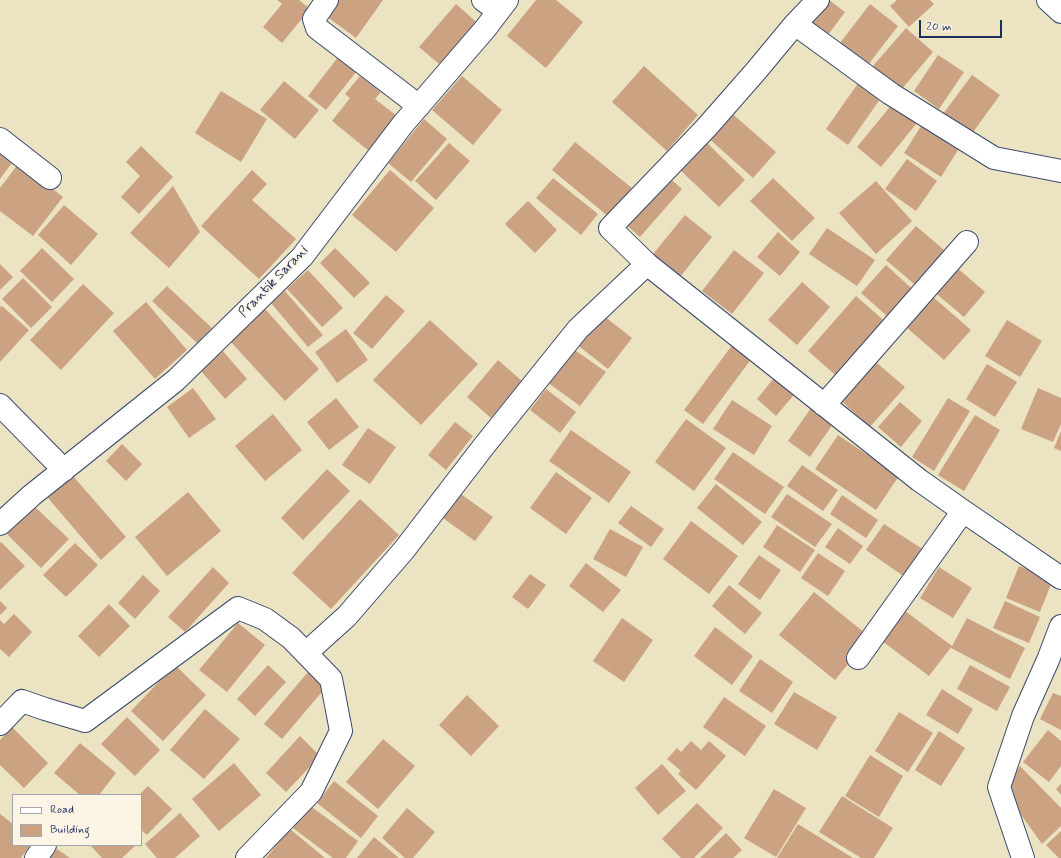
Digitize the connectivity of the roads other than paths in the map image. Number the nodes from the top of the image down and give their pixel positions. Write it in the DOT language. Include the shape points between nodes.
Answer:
graph roads {
  1 [pos="327,0"];
  2 [pos="818,0"];
  3 [pos="1048,0"];
  4 [pos="496,4"];
  5 [pos="1061,12"];
  6 [pos="795,24"];
  7 [pos="419,106"];
  8 [pos="0,139"];
  9 [pos="1061,171"];
  10 [pos="50,178"];
  11 [pos="967,242"];
  12 [pos="647,264"];
  13 [pos="0,405"];
  14 [pos="824,405"];
  15 [pos="64,470"];
  16 [pos="962,511"];
  17 [pos="0,524"];
  18 [pos="1061,578"];
  19 [pos="1061,626"];
  20 [pos="306,653"];
  21 [pos="858,658"];
  22 [pos="1055,662"];
  23 [pos="0,724"];
  24 [pos="44,846"];
  25 [pos="36,858"];
  26 [pos="247,858"];
  27 [pos="1023,858"];
  1 -- 7 [label="street" via="314,19 317,28"];
  2 -- 6 [label="street"];
  3 -- 5 [label="street"];
  4 -- 7 [label="street, Prantik Sarani"];
  6 -- 9 [label="street" via="891,94 994,158"];
  6 -- 12 [label="street" via="706,128 610,228"];
  7 -- 15 [label="street, Prantik Sarani" via="302,257 176,380"];
  8 -- 10 [label="street"];
  11 -- 14 [label="street"];
  12 -- 14 [label="street"];
  12 -- 20 [label="street" via="578,329 404,550 347,616"];
  13 -- 15 [label="street"];
  14 -- 16 [label="street"];
  15 -- 17 [label="street, Prantik Sarani"];
  16 -- 18 [label="street"];
  16 -- 21 [label="street"];
  19 -- 22 [label="street"];
  20 -- 23 [label="street" via="265,619 238,608 85,721 22,701"];
  20 -- 26 [label="street" via="331,678 341,731 311,792"];
  22 -- 27 [label="street" via="1023,716 1000,787"];
  24 -- 25 [label="street"];
}
